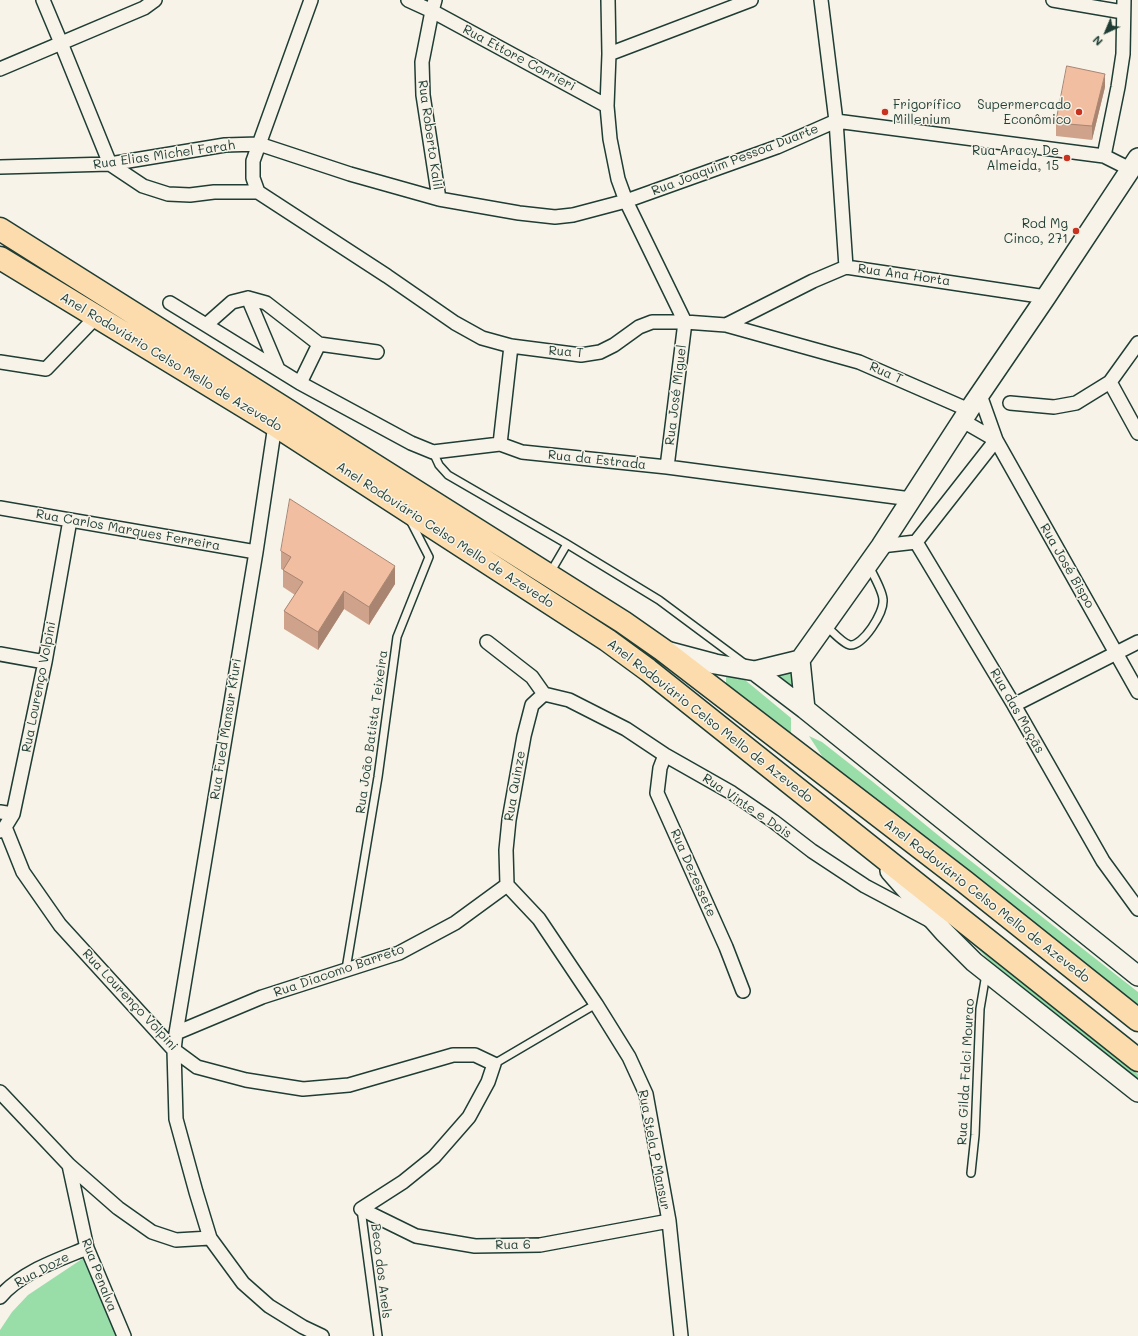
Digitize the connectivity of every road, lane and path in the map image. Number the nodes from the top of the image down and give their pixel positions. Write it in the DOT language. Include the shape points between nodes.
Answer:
graph roads {
  1 [pos="43,0"];
  2 [pos="155,0"];
  3 [pos="310,0"];
  4 [pos="408,0"];
  5 [pos="608,0"];
  6 [pos="751,0"];
  7 [pos="821,0"];
  8 [pos="1052,0"];
  9 [pos="433,5"];
  10 [pos="1123,6"];
  11 [pos="61,43"];
  12 [pos="609,54"];
  13 [pos="0,69"];
  14 [pos="607,106"];
  15 [pos="836,121"];
  16 [pos="259,144"];
  17 [pos="1104,156"];
  18 [pos="110,164"];
  19 [pos="1135,165"];
  20 [pos="0,167"];
  21 [pos="258,192"];
  22 [pos="440,199"];
  23 [pos="626,201"];
  24 [pos="0,229"];
  25 [pos="0,258"];
  26 [pos="846,267"];
  27 [pos="1046,297"];
  28 [pos="248,298"];
  29 [pos="170,303"];
  30 [pos="96,317"];
  31 [pos="685,322"];
  32 [pos="206,325"];
  33 [pos="726,325"];
  34 [pos="1138,343"];
  35 [pos="319,344"];
  36 [pos="511,346"];
  37 [pos="377,352"];
  38 [pos="0,362"];
  39 [pos="278,369"];
  40 [pos="1110,382"];
  41 [pos="300,383"];
  42 [pos="1010,403"];
  43 [pos="971,408"];
  44 [pos="275,425"];
  45 [pos="1138,433"];
  46 [pos="996,440"];
  47 [pos="500,444"];
  48 [pos="433,452"];
  49 [pos="667,468"];
  50 [pos="911,499"];
  51 [pos="0,508"];
  52 [pos="404,508"];
  53 [pos="70,520"];
  54 [pos="916,542"];
  55 [pos="568,544"];
  56 [pos="880,546"];
  57 [pos="256,552"];
  58 [pos="868,563"];
  59 [pos="549,575"];
  60 [pos="825,624"];
  61 [pos="487,642"];
  62 [pos="1138,642"];
  63 [pos="663,650"];
  64 [pos="1116,653"];
  65 [pos="0,654"];
  66 [pos="800,660"];
  67 [pos="45,662"];
  68 [pos="755,671"];
  69 [pos="1138,692"];
  70 [pos="544,694"];
  71 [pos="1014,705"];
  72 [pos="805,709"];
  73 [pos="665,754"];
  74 [pos="6,813"];
  75 [pos="2,829"];
  76 [pos="868,845"];
  77 [pos="507,885"];
  78 [pos="1138,909"];
  79 [pos="944,932"];
  80 [pos="346,969"];
  81 [pos="986,972"];
  82 [pos="1138,976"];
  83 [pos="743,991"];
  84 [pos="596,1004"];
  85 [pos="1138,1020"];
  86 [pos="176,1033"];
  87 [pos="174,1050"];
  88 [pos="1138,1060"];
  89 [pos="494,1064"];
  90 [pos="0,1092"];
  91 [pos="1138,1092"];
  92 [pos="69,1165"];
  93 [pos="971,1173"];
  94 [pos="361,1209"];
  95 [pos="668,1221"];
  96 [pos="210,1238"];
  97 [pos="87,1248"];
  98 [pos="0,1297"];
  99 [pos="124,1336"];
  100 [pos="322,1336"];
  101 [pos="378,1336"];
  102 [pos="681,1336"];
  1 -- 11 [label="street"];
  2 -- 11 [label="street" via="144,8"];
  3 -- 16 [label="street"];
  4 -- 9 [label="street, Rua Ettore Corrieri"];
  5 -- 12 [label="street"];
  6 -- 12 [label="street"];
  7 -- 15 [label="street"];
  8 -- 10 [label="street"];
  9 -- 14 [label="street, Rua Ettore Corrieri"];
  9 -- 22 [label="street, Rua Roberto Kalil" via="422,62 422,88"];
  10 -- 17 [label="street" via="1123,54"];
  11 -- 13 [label="street"];
  11 -- 18 [label="street"];
  12 -- 14 [label="street"];
  14 -- 23 [label="street" via="610,139"];
  15 -- 17 [label="street"];
  15 -- 23 [label="street, Rua Joaquim Pessoa Duarte" via="777,147"];
  15 -- 26 [label="street"];
  16 -- 18 [label="street, Rua Elias Michel Farah" via="225,145"];
  16 -- 21 [label="street" via="253,161 253,178"];
  16 -- 22 [label="street, Rua Elias Michel Farah" via="350,174"];
  17 -- 19 [label="street"];
  18 -- 20 [label="street, Rua Elias Michel Farah"];
  18 -- 21 [label="street" via="143,186 168,194"];
  19 -- 27 [label="main road"];
  21 -- 36 [label="street, Rua T" via="455,323 482,338"];
  22 -- 23 [label="street, Rua Joaquim Pessoa Duarte" via="554,217 573,215"];
  23 -- 31 [label="street"];
  24 -- 59 [label="highway, Anel Rodoviário Celso Mello de Azevedo"];
  25 -- 30 [label="highway, Anel Rodoviário Celso Mello de Azevedo"];
  26 -- 27 [label="street, Rua Ana Horta"];
  26 -- 33 [label="street, Rua Ana Horta"];
  27 -- 43 [label="main road"];
  28 -- 32 [label="street" via="232,302"];
  28 -- 35 [label="street" via="266,303"];
  28 -- 39 [label="street"];
  29 -- 32 [label="street, Rua da Estrada"];
  30 -- 38 [label="street" via="46,369"];
  30 -- 44 [label="highway, Anel Rodoviário Celso Mello de Azevedo"];
  31 -- 33 [label="street, Rua T"];
  31 -- 36 [label="street, Rua T" via="652,322 639,327 600,352 581,355"];
  31 -- 49 [label="street, Rua José Miguel"];
  32 -- 39 [label="street, Rua da Estrada"];
  33 -- 43 [label="street, Rua T" via="859,362"];
  34 -- 40 [label="street"];
  35 -- 37 [label="street"];
  35 -- 41 [label="street"];
  36 -- 47 [label="street"];
  39 -- 41 [label="street, Rua da Estrada"];
  40 -- 42 [label="street" via="1076,403 1054,407"];
  40 -- 45 [label="street"];
  41 -- 48 [label="street, Rua da Estrada" via="411,443"];
  43 -- 46 [label="street, Rua José Bispo"];
  43 -- 46 [label="street, Rua José Bispo"];
  43 -- 50 [label="main road"];
  44 -- 52 [label="highway, Anel Rodoviário Celso Mello de Azevedo"];
  44 -- 57 [label="street, Rua Fued Mansur Kfuri"];
  46 -- 54 [label="street"];
  46 -- 64 [label="street, Rua José Bispo"];
  47 -- 48 [label="street, Rua da Estrada"];
  47 -- 49 [label="street, Rua da Estrada" via="522,452"];
  48 -- 55 [label="lane" via="439,465 448,475"];
  49 -- 50 [label="street, Rua da Estrada"];
  50 -- 56 [label="main road"];
  51 -- 53 [label="street, Rua Carlos Marques Ferreira"];
  52 -- 76 [label="highway, Anel Rodoviário Celso Mello de Azevedo" via="607,640"];
  52 -- 80 [label="lane, Rua João Batista Teixeira" via="429,557 397,637 378,777"];
  53 -- 57 [label="street, Rua Carlos Marques Ferreira"];
  53 -- 67 [label="street, Rua Lourenço Volpini"];
  54 -- 56 [label="street"];
  54 -- 71 [label="street, Rua das Maçãs"];
  55 -- 59 [label="lane"];
  55 -- 68 [label="lane" via="659,600"];
  56 -- 58 [label="main road"];
  57 -- 86 [label="street, Rua Fued Mansur Kfuri"];
  58 -- 60 [label="main road"];
  58 -- 60 [label="lane" via="883,598 883,608 876,622 858,643 852,645 846,644"];
  59 -- 63 [label="highway, Anel Rodoviário Celso Mello de Azevedo"];
  60 -- 66 [label="main road"];
  61 -- 70 [label="street" via="532,677"];
  62 -- 64 [label="street"];
  63 -- 68 [label="main road, Anel Rodoviário Celso Mello de Azevedo" via="715,664"];
  63 -- 85 [label="highway, Anel Rodoviário Celso Mello de Azevedo" via="965,882"];
  64 -- 69 [label="street, Rua José Bispo"];
  64 -- 71 [label="street"];
  65 -- 67 [label="street"];
  66 -- 68 [label="main road"];
  66 -- 72 [label="main road"];
  67 -- 74 [label="street, Rua Lourenço Volpini"];
  68 -- 72 [label="main road, Anel Rodoviário Celso Mello de Azevedo"];
  70 -- 73 [label="street, Rua Vinte e Dois" via="569,700 626,729"];
  70 -- 77 [label="street, Rua Quinze" via="532,705 524,736 509,820 506,850"];
  71 -- 78 [label="street, Rua das Maçãs" via="1103,861"];
  72 -- 82 [label="main road, Anel Rodoviário Celso Mello de Azevedo"];
  73 -- 79 [label="street, Rua Vinte e Dois" via="732,793 864,886 928,920"];
  73 -- 83 [label="street, Rua Dezessete" via="660,768 657,793"];
  74 -- 75 [label="street, Rua Lourenço Volpini"];
  75 -- 87 [label="street, Rua Lourenço Volpini" via="23,872 60,925"];
  76 -- 79 [label="main road, Anel Rodoviário Celso Mello de Azevedo"];
  76 -- 88 [label="highway, Anel Rodoviário Celso Mello de Azevedo"];
  77 -- 80 [label="street, Rua Diacomo Barreto" via="455,923 400,953"];
  77 -- 84 [label="street, Rua Stela P Mansur" via="539,919"];
  79 -- 81 [label="main road, Anel Rodoviário Celso Mello de Azevedo"];
  80 -- 86 [label="street, Rua Diacomo Barreto" via="262,997"];
  81 -- 91 [label="main road, Anel Rodoviário Celso Mello de Azevedo"];
  81 -- 93 [label="lane, Rua Gilda Falci Mourao" via="980,1009"];
  84 -- 89 [label="lane"];
  84 -- 95 [label="street, Rua Stela P Mansur" via="629,1057 646,1094"];
  86 -- 87 [label="street"];
  87 -- 89 [label="street, Rua Lourenço Volpini" via="197,1067 246,1080 303,1089 349,1085 453,1055 475,1055"];
  87 -- 96 [label="street" via="176,1119"];
  89 -- 94 [label="street" via="488,1082 469,1117 434,1157 404,1182"];
  90 -- 92 [label="street"];
  92 -- 96 [label="street" via="118,1208 152,1232 176,1240"];
  92 -- 97 [label="street, Rua Penalva"];
  94 -- 95 [label="street, Rua 6" via="416,1236 475,1246 540,1245"];
  94 -- 101 [label="lane, Beco dos Anels"];
  95 -- 102 [label="street, Rua Stela P Mansur"];
  96 -- 100 [label="street" via="243,1283 269,1306"];
  97 -- 98 [label="street, Rua Doze" via="36,1270 7,1289"];
  97 -- 99 [label="street, Rua Penalva"];
}
